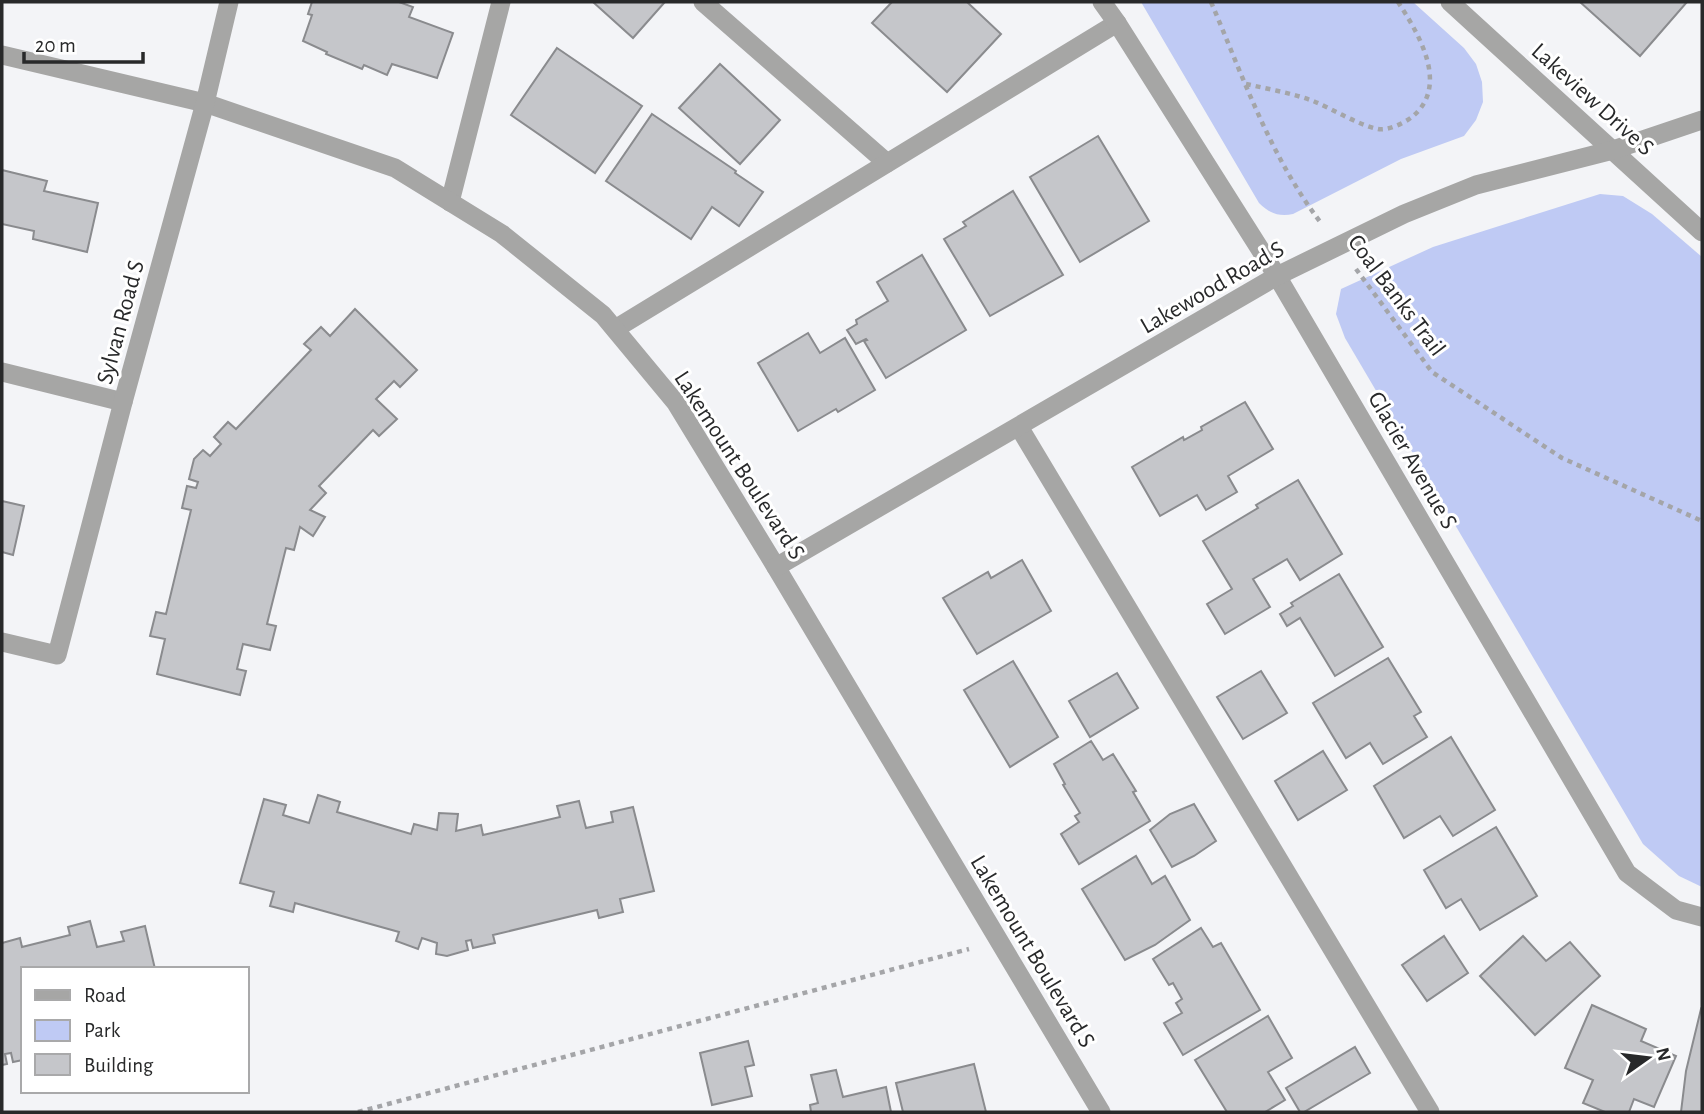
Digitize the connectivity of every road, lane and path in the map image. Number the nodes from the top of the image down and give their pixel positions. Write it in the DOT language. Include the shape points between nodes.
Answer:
graph roads {
  1 [pos="229,2"];
  2 [pos="501,2"];
  3 [pos="703,2"];
  4 [pos="1102,2"];
  5 [pos="1211,2"];
  6 [pos="1398,2"];
  7 [pos="1450,2"];
  8 [pos="1117,23"];
  9 [pos="2,55"];
  10 [pos="1245,84"];
  11 [pos="205,103"];
  12 [pos="1702,120"];
  13 [pos="1613,150"];
  14 [pos="887,163"];
  15 [pos="450,202"];
  16 [pos="1702,232"];
  17 [pos="1339,246"];
  18 [pos="1277,276"];
  19 [pos="615,330"];
  20 [pos="2,372"];
  21 [pos="123,402"];
  22 [pos="1019,427"];
  23 [pos="1702,521"];
  24 [pos="776,567"];
  25 [pos="2,642"];
  26 [pos="1702,917"];
  27 [pos="999,941"];
  28 [pos="358,1112"];
  29 [pos="1101,1112"];
  30 [pos="1430,1112"];
  1 -- 11 [label="street, Sylvan Road S"];
  2 -- 15 [label="street"];
  3 -- 14 [label="street"];
  4 -- 8 [label="street, Glacier Avenue S"];
  5 -- 10 [label="path, Coal Banks Trail"];
  6 -- 10 [label="path" via="1417,32 1429,65 1430,89 1422,109 1405,123 1380,130 1311,101"];
  7 -- 13 [label="street, Lakeview Drive S"];
  8 -- 14 [label="street"];
  8 -- 18 [label="street, Glacier Avenue S"];
  9 -- 11 [label="street, Lakemount Boulevard S"];
  10 -- 17 [label="path, Coal Banks Trail" via="1286,169"];
  11 -- 15 [label="street, Lakemount Boulevard S" via="395,168"];
  11 -- 21 [label="street, Sylvan Road S"];
  12 -- 13 [label="street, Lakewood Road S"];
  13 -- 16 [label="street, Lakeview Drive S"];
  13 -- 17 [label="street, Lakewood Road S" via="1476,185"];
  14 -- 19 [label="street"];
  15 -- 19 [label="street, Lakemount Boulevard S" via="502,234 603,315"];
  17 -- 18 [label="street, Lakewood Road S"];
  17 -- 23 [label="path, Coal Banks Trail" via="1432,372 1562,458"];
  18 -- 22 [label="street, Lakewood Road S"];
  18 -- 26 [label="street, Glacier Avenue S" via="1627,873 1676,910"];
  19 -- 24 [label="street, Lakemount Boulevard S" via="676,403"];
  20 -- 21 [label="street"];
  21 -- 25 [label="street, Sylvan Road S" via="57,654"];
  22 -- 24 [label="street, Lakewood Road S"];
  22 -- 30 [label="street"];
  24 -- 27 [label="street, Lakemount Boulevard S"];
  27 -- 28 [label="path"];
  27 -- 29 [label="street, Lakemount Boulevard S"];
}
